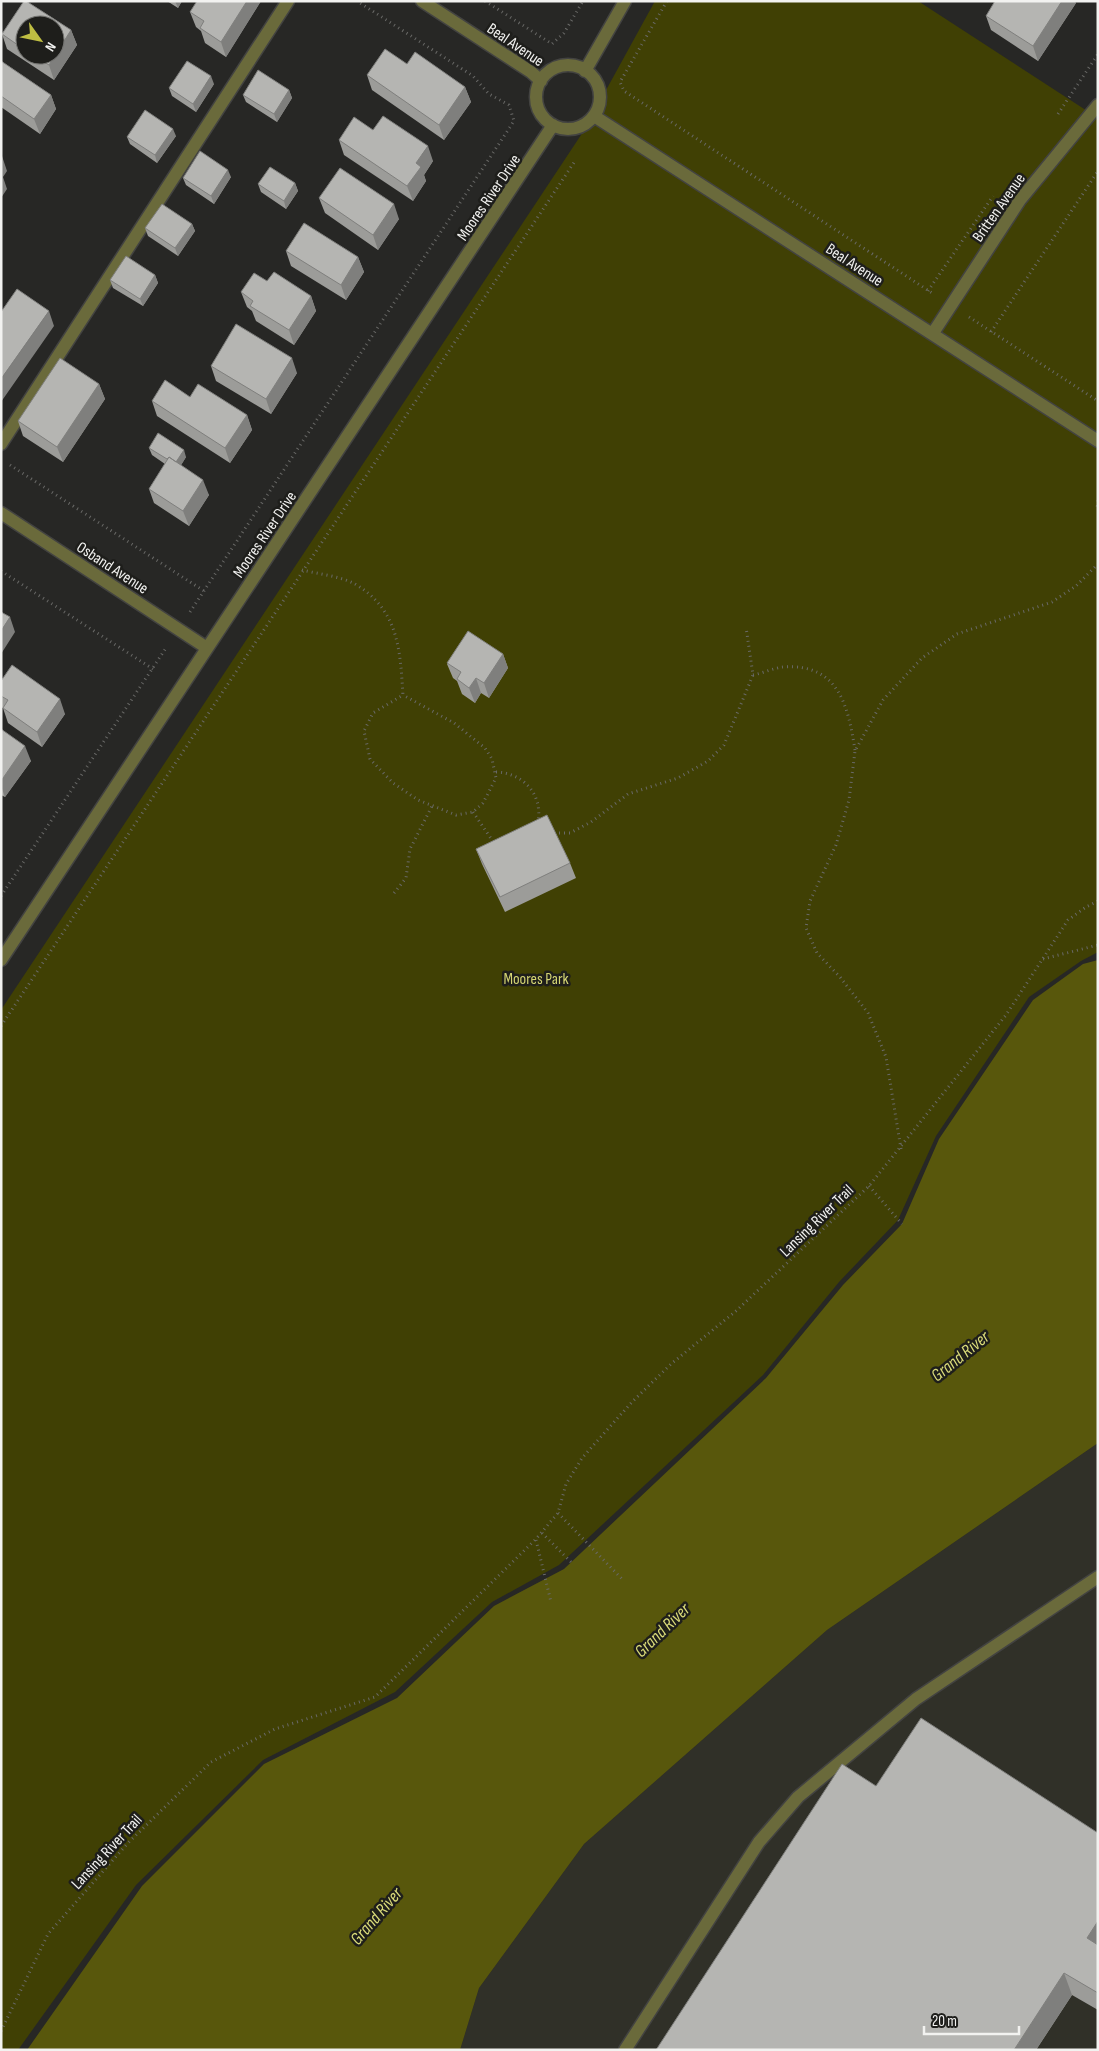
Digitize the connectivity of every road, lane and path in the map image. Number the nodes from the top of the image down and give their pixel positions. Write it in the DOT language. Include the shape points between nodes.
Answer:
graph roads {
  1 [pos="288,1"];
  2 [pos="357,1"];
  3 [pos="422,1"];
  4 [pos="485,1"];
  5 [pos="583,1"];
  6 [pos="625,1"];
  7 [pos="667,1"];
  8 [pos="586,71"];
  9 [pos="541,81"];
  10 [pos="1098,105"];
  11 [pos="594,116"];
  12 [pos="553,125"];
  13 [pos="575,161"];
  14 [pos="1098,171"];
  15 [pos="951,305"];
  16 [pos="991,332"];
  17 [pos="933,333"];
  18 [pos="1098,401"];
  19 [pos="1098,441"];
  20 [pos="1,444"];
  21 [pos="9,465"];
  22 [pos="1098,501"];
  23 [pos="1098,507"];
  24 [pos="1,513"];
  25 [pos="1098,564"];
  26 [pos="302,570"];
  27 [pos="1,571"];
  28 [pos="204,591"];
  29 [pos="746,627"];
  30 [pos="178,629"];
  31 [pos="207,648"];
  32 [pos="153,669"];
  33 [pos="753,675"];
  34 [pos="403,695"];
  35 [pos="855,751"];
  36 [pos="496,772"];
  37 [pos="432,806"];
  38 [pos="473,812"];
  39 [pos="536,828"];
  40 [pos="545,831"];
  41 [pos="501,846"];
  42 [pos="394,893"];
  43 [pos="1,896"];
  44 [pos="1098,901"];
  45 [pos="1098,945"];
  46 [pos="1,960"];
  47 [pos="1042,960"];
  48 [pos="1,1026"];
  49 [pos="901,1149"];
  50 [pos="869,1186"];
  51 [pos="902,1224"];
  52 [pos="558,1513"];
  53 [pos="542,1533"];
  54 [pos="536,1539"];
  55 [pos="571,1562"];
  56 [pos="1098,1577"];
  57 [pos="624,1581"];
  58 [pos="551,1602"];
  59 [pos="1,2031"];
  60 [pos="625,2050"];
  1 -- 20 [label="street"];
  2 -- 28 [label="path" via="473,76 489,94 509,105 514,121"];
  3 -- 9 [label="street, Beal Avenue"];
  4 -- 5 [label="path" via="552,44 564,33"];
  6 -- 8 [label="street"];
  7 -- 15 [label="path" via="620,82 624,90"];
  8 -- 9 [label="street" via="566,66 556,68"];
  8 -- 11 [label="street" via="593,78 600,97"];
  9 -- 12 [label="street" via="537,91 539,111"];
  10 -- 15 [label="street, Britten Avenue" via="1020,200"];
  11 -- 12 [label="street" via="571,129"];
  11 -- 17 [label="street, Beal Avenue"];
  12 -- 31 [label="street, Moores River Drive"];
  13 -- 26 [label="path"];
  14 -- 16 [label="path"];
  15 -- 16 [label="path"];
  15 -- 17 [label="street, Britten Avenue"];
  16 -- 18 [label="path"];
  17 -- 19 [label="street, Beal Avenue"];
  21 -- 28 [label="path"];
  22 -- 23 [label="path"];
  24 -- 30 [label="street, Osband Avenue"];
  25 -- 35 [label="path" via="1076,586 1052,602 957,634 922,658 883,700"];
  26 -- 34 [label="path" via="354,584 386,611 399,646"];
  26 -- 48 [label="path"];
  27 -- 32 [label="path"];
  28 -- 30 [label="path"];
  29 -- 33 [label="path"];
  30 -- 31 [label="street, Osband Avenue"];
  30 -- 32 [label="path"];
  31 -- 46 [label="street, Moores River Drive"];
  32 -- 43 [label="path"];
  33 -- 35 [label="path" via="783,667 804,668 824,674 847,708"];
  33 -- 40 [label="path" via="724,745 708,761 678,778 628,794 570,833"];
  34 -- 36 [label="path" via="436,712 485,748"];
  34 -- 37 [label="path" via="373,713 364,731 370,759 393,782"];
  35 -- 49 [label="path" via="848,800 836,845 810,901 806,928 817,953 868,1014 886,1056"];
  36 -- 38 [label="path" via="484,803"];
  36 -- 39 [label="path" via="504,772 527,783 540,809"];
  37 -- 38 [label="path" via="456,815"];
  37 -- 42 [label="path" via="410,849 406,878"];
  38 -- 41 [label="path" via="493,842"];
  44 -- 47 [label="path, Lansing River Trail" via="1068,920"];
  45 -- 47 [label="path"];
  47 -- 49 [label="path, Lansing River Trail" via="1006,1015"];
  49 -- 50 [label="path, Lansing River Trail"];
  50 -- 51 [label="path"];
  50 -- 52 [label="path, Lansing River Trail" via="793,1260 671,1364 632,1402 582,1458 566,1484"];
  52 -- 53 [label="path, Lansing River Trail"];
  52 -- 57 [label="path"];
  53 -- 54 [label="path, Lansing River Trail"];
  53 -- 55 [label="path"];
  54 -- 58 [label="path"];
  54 -- 59 [label="path, Lansing River Trail" via="376,1697 275,1729 211,1762 128,1844 48,1934"];
  56 -- 60 [label="street" via="916,1699 798,1797 759,1842"];
}
